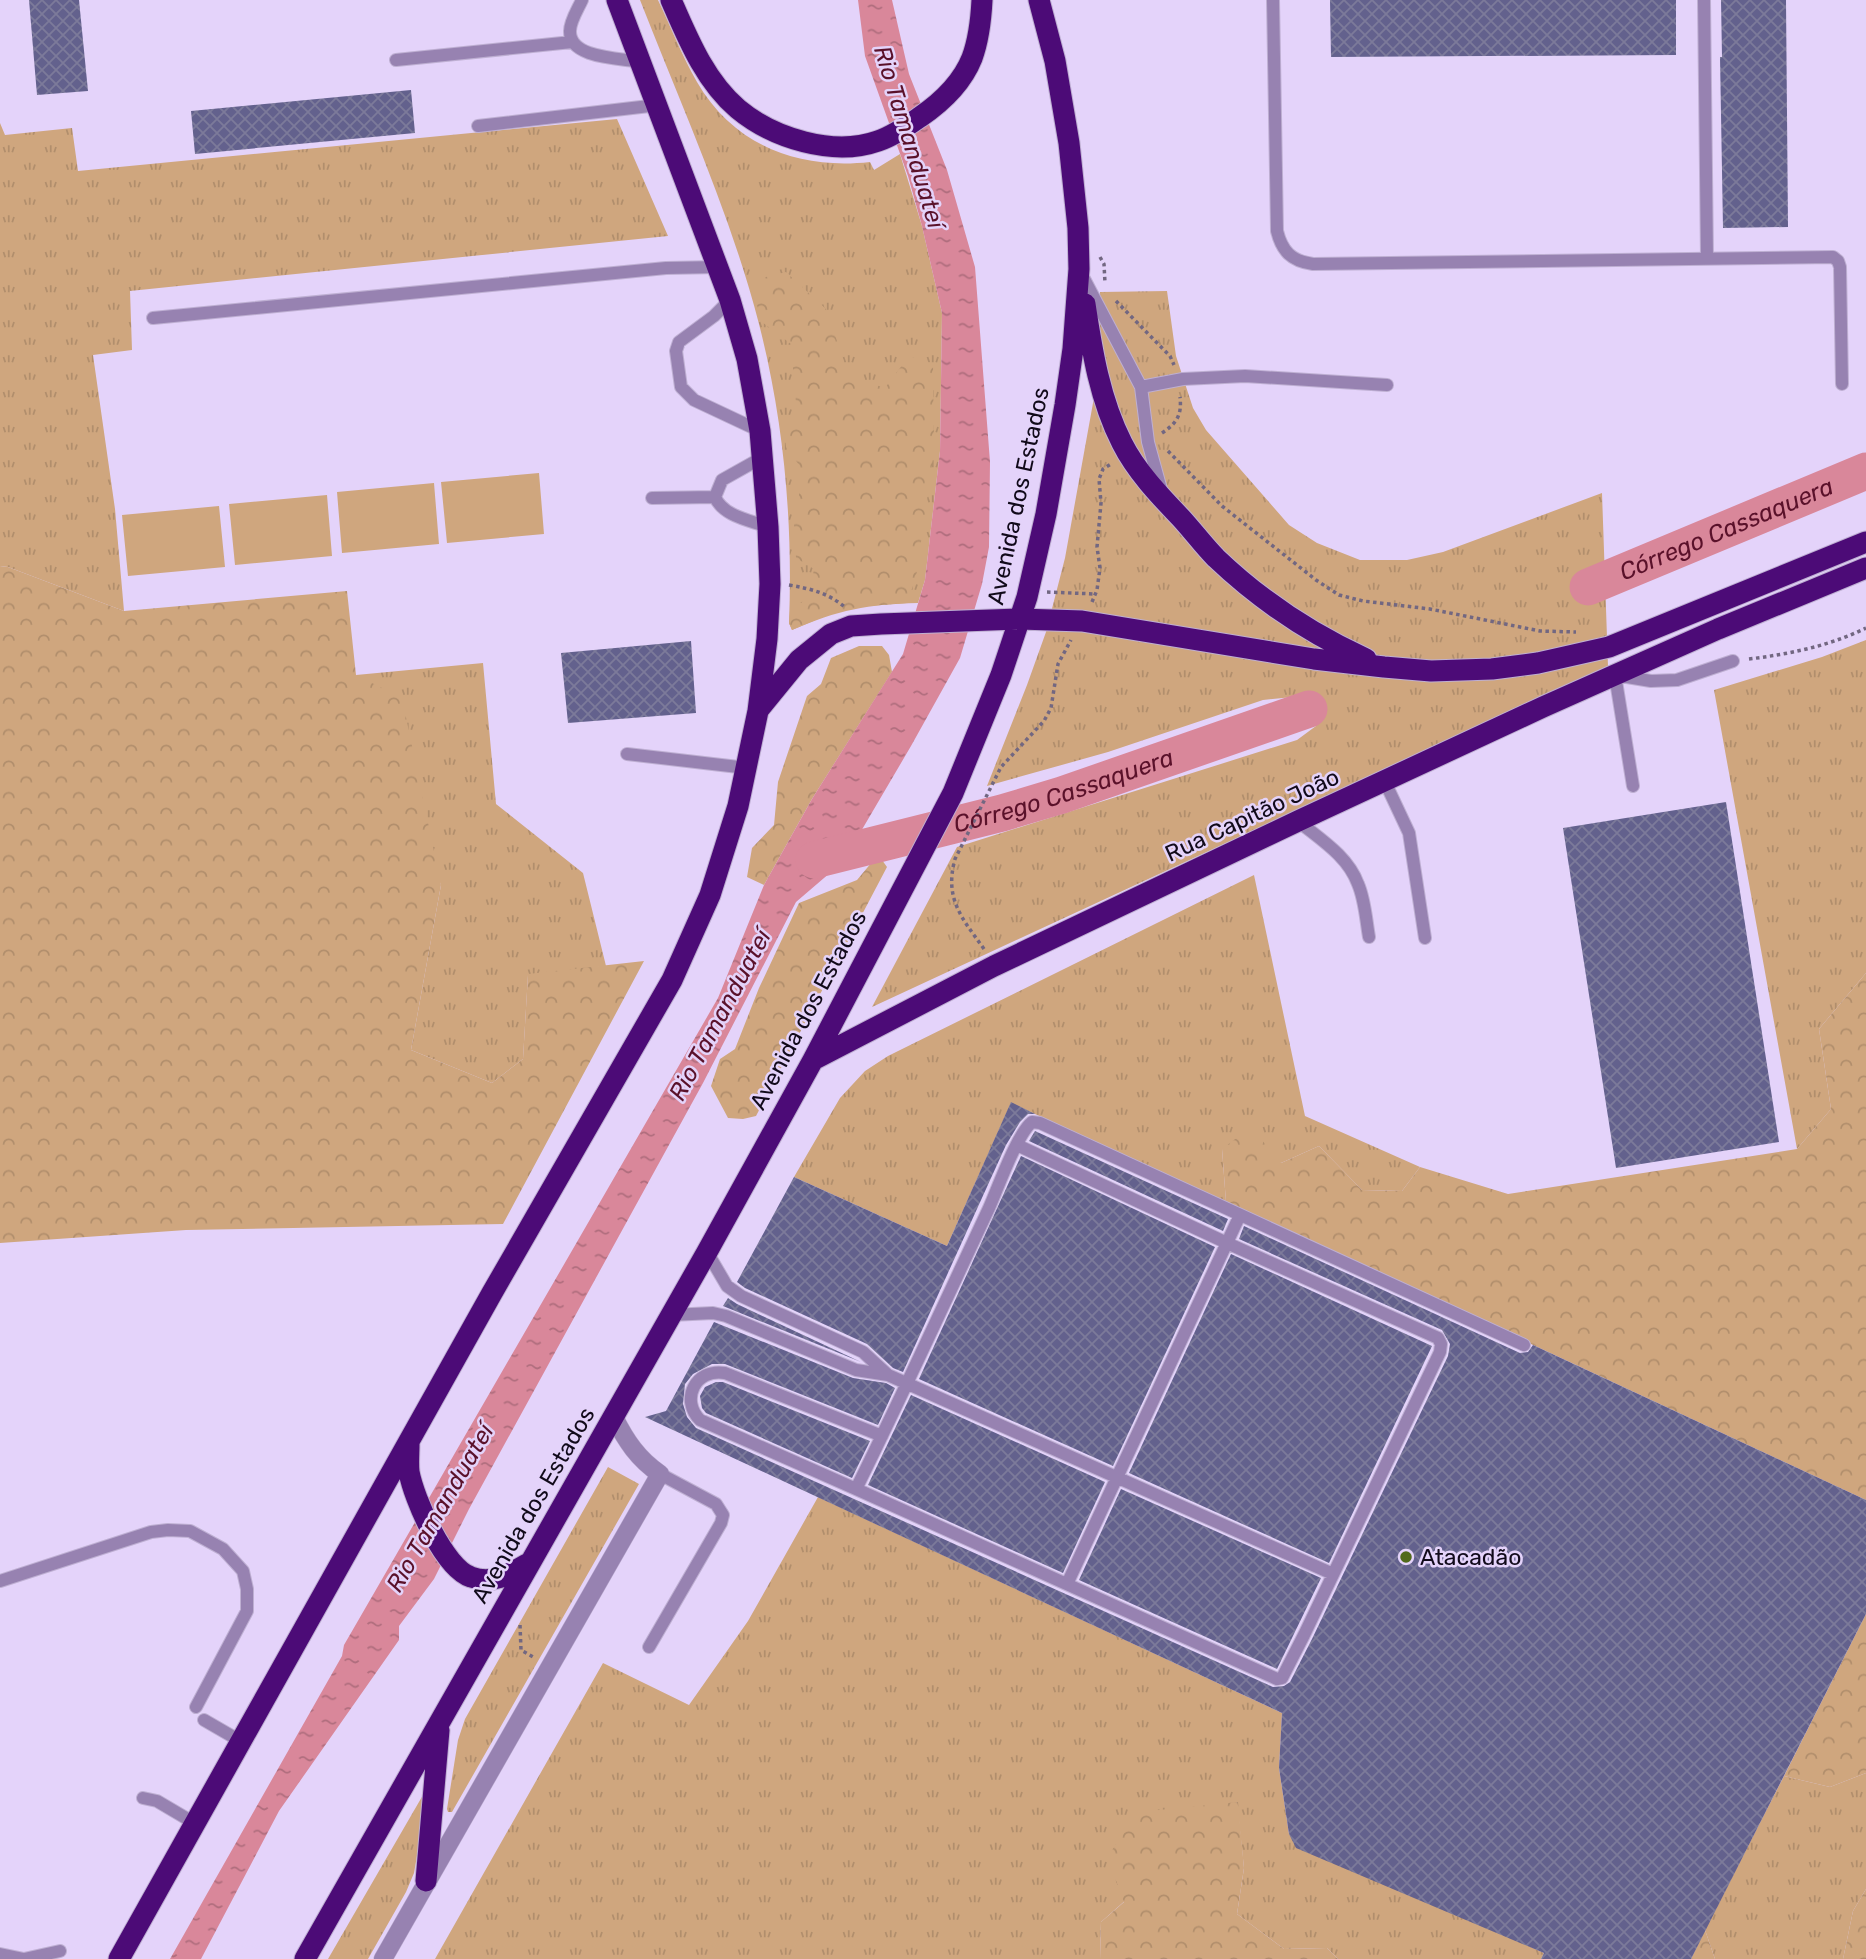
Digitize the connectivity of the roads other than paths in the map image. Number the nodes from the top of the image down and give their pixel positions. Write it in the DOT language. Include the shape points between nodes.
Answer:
graph roads {
  1 [pos="582,0"];
  2 [pos="617,0"];
  3 [pos="671,0"];
  4 [pos="982,0"];
  5 [pos="1039,0"];
  6 [pos="1273,0"];
  7 [pos="1704,0"];
  8 [pos="572,42"];
  9 [pos="396,60"];
  10 [pos="641,62"];
  11 [pos="658,105"];
  12 [pos="478,127"];
  13 [pos="1707,258"];
  14 [pos="719,267"];
  15 [pos="1079,269"];
  16 [pos="730,300"];
  17 [pos="153,318"];
  18 [pos="1387,384"];
  19 [pos="1842,384"];
  20 [pos="1141,387"];
  21 [pos="760,431"];
  22 [pos="763,457"];
  23 [pos="715,497"];
  24 [pos="652,498"];
  25 [pos="1164,500"];
  26 [pos="768,527"];
  27 [pos="1866,542"];
  28 [pos="1866,568"];
  29 [pos="1020,619"];
  30 [pos="1733,661"];
  31 [pos="1384,667"];
  32 [pos="1615,676"];
  33 [pos="758,711"];
  34 [pos="627,754"];
  35 [pos="747,768"];
  36 [pos="1385,782"];
  37 [pos="1633,786"];
  38 [pos="1298,821"];
  39 [pos="1369,937"];
  40 [pos="1425,938"];
  41 [pos="813,1060"];
  42 [pos="1017,1145"];
  43 [pos="1240,1215"];
  44 [pos="1227,1243"];
  45 [pos="708,1252"];
  46 [pos="671,1315"];
  47 [pos="1524,1345"];
  48 [pos="888,1375"];
  49 [pos="908,1384"];
  50 [pos="614,1418"];
  51 [pos="882,1436"];
  52 [pos="409,1442"];
  53 [pos="660,1474"];
  54 [pos="1117,1476"];
  55 [pos="856,1489"];
  56 [pos="528,1564"];
  57 [pos="1333,1574"];
  58 [pos="0,1581"];
  59 [pos="1067,1584"];
  60 [pos="649,1647"];
  61 [pos="196,1707"];
  62 [pos="204,1720"];
  63 [pos="440,1723"];
  64 [pos="242,1742"];
  65 [pos="143,1798"];
  66 [pos="196,1824"];
  67 [pos="426,1881"];
  68 [pos="60,1951"];
  69 [pos="0,1954"];
  70 [pos="119,1959"];
  71 [pos="304,1959"];
  72 [pos="383,1959"];
  1 -- 8 [label="lane" via="570,30"];
  2 -- 10 [label="highway"];
  3 -- 4 [label="highway" via="709,78 737,108 763,127 799,140 857,146 879,141 907,126 955,88 972,58"];
  5 -- 15 [label="highway, Avenida dos Estados" via="1069,143"];
  6 -- 13 [label="lane" via="1277,231 1281,247 1290,257 1312,264"];
  7 -- 13 [label="lane"];
  8 -- 9 [label="lane"];
  8 -- 10 [label="lane" via="587,53"];
  10 -- 11 [label="highway"];
  11 -- 12 [label="lane"];
  11 -- 14 [label="highway"];
  13 -- 19 [label="lane" via="1827,256 1838,261"];
  14 -- 16 [label="highway"];
  14 -- 17 [label="lane" via="666,268"];
  15 -- 20 [label="lane"];
  15 -- 25 [label="highway" via="1107,408 1129,454"];
  15 -- 29 [label="highway, Avenida dos Estados" via="1065,405 1046,514"];
  16 -- 21 [label="highway"];
  16 -- 21 [label="lane" via="679,342 681,387 694,400"];
  18 -- 20 [label="lane" via="1245,376"];
  20 -- 25 [label="lane" via="1148,442"];
  21 -- 22 [label="highway"];
  22 -- 23 [label="lane" via="723,480"];
  22 -- 26 [label="highway"];
  23 -- 24 [label="lane"];
  23 -- 26 [label="lane" via="725,511"];
  25 -- 31 [label="highway" via="1216,557 1291,619"];
  26 -- 33 [label="highway" via="770,584"];
  27 -- 31 [label="highway" via="1609,647 1538,663 1467,670"];
  28 -- 32 [label="highway, Rua Capitão João"];
  29 -- 31 [label="highway" via="1103,623"];
  29 -- 33 [label="highway" via="852,626 831,634 799,660"];
  29 -- 41 [label="highway, Avenida dos Estados" via="953,793"];
  30 -- 32 [label="lane" via="1677,680"];
  32 -- 36 [label="highway, Rua Capitão João"];
  32 -- 37 [label="lane"];
  33 -- 35 [label="highway"];
  34 -- 35 [label="lane"];
  35 -- 52 [label="highway" via="710,895 672,980"];
  36 -- 38 [label="highway, Rua Capitão João"];
  36 -- 40 [label="lane" via="1409,833"];
  38 -- 39 [label="lane" via="1354,873"];
  38 -- 41 [label="highway, Rua Capitão João" via="994,966"];
  41 -- 45 [label="highway, Avenida dos Estados"];
  42 -- 43 [label="lane" via="1025,1128 1032,1122 1041,1123"];
  42 -- 44 [label="lane"];
  42 -- 49 [label="lane"];
  43 -- 44 [label="lane"];
  43 -- 47 [label="lane"];
  44 -- 54 [label="lane"];
  44 -- 57 [label="lane" via="1433,1334 1441,1344"];
  45 -- 46 [label="highway, Avenida dos Estados"];
  45 -- 48 [label="lane" via="727,1286 741,1296 863,1352"];
  46 -- 48 [label="lane" via="726,1316 856,1370"];
  46 -- 50 [label="highway, Avenida dos Estados"];
  48 -- 49 [label="lane"];
  49 -- 51 [label="lane"];
  49 -- 54 [label="lane"];
  50 -- 53 [label="street" via="636,1454"];
  50 -- 56 [label="highway, Avenida dos Estados"];
  51 -- 55 [label="lane"];
  51 -- 55 [label="lane" via="725,1373 706,1373 696,1385 691,1402 700,1420"];
  52 -- 56 [label="highway" via="415,1489 439,1545 458,1569 471,1577 503,1578"];
  52 -- 64 [label="highway"];
  53 -- 60 [label="lane" via="716,1504 723,1515"];
  53 -- 67 [label="street"];
  54 -- 57 [label="lane"];
  54 -- 59 [label="lane"];
  55 -- 59 [label="lane"];
  56 -- 63 [label="highway, Avenida dos Estados"];
  57 -- 59 [label="lane" via="1279,1679"];
  58 -- 61 [label="lane" via="151,1532 190,1531 223,1549 243,1571 247,1611"];
  62 -- 64 [label="lane"];
  63 -- 67 [label="highway"];
  63 -- 71 [label="highway, Avenida dos Estados"];
  64 -- 66 [label="highway"];
  65 -- 66 [label="lane"];
  66 -- 70 [label="highway"];
  67 -- 72 [label="street"];
  68 -- 69 [label="lane" via="23,1959"];
}
